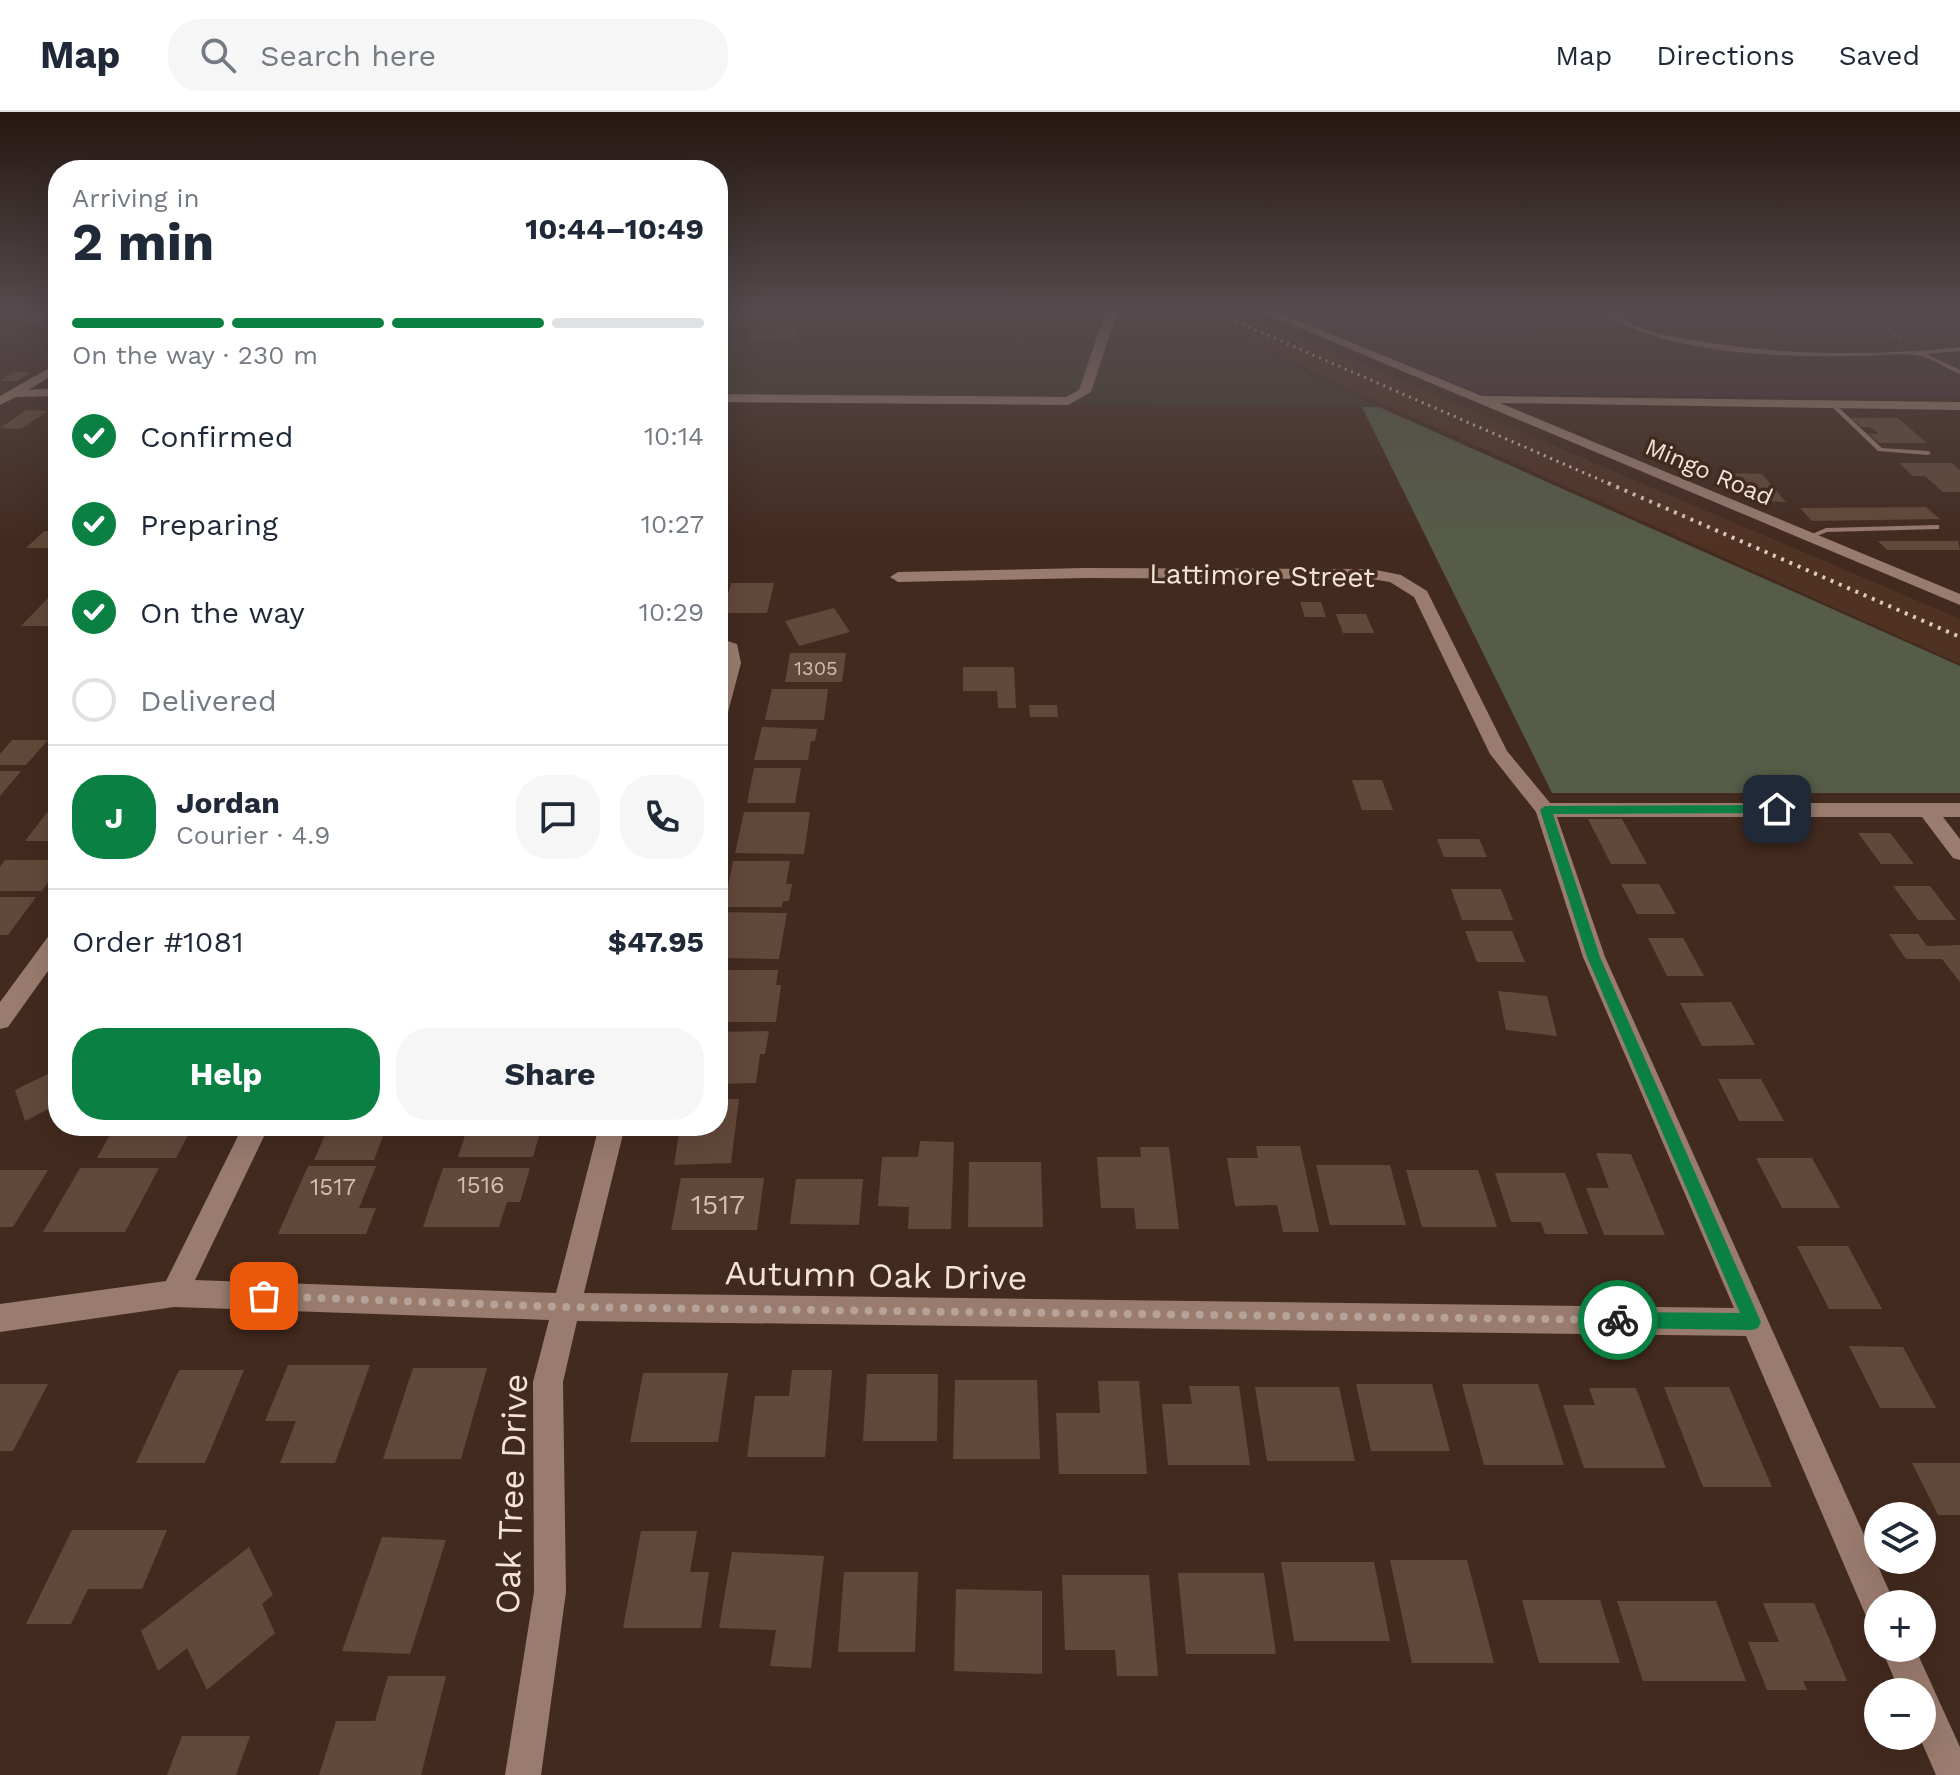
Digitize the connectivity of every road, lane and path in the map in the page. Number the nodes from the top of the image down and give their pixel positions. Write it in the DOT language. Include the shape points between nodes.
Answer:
graph roads {
  1 [pos="26,388"];
  2 [pos="1086,388"];
  3 [pos="1445,388"];
  4 [pos="48,393"];
  5 [pos="2,397"];
  6 [pos="728,398"];
  7 [pos="1472,399"];
  8 [pos="1833,405"];
  9 [pos="1960,406"];
  10 [pos="1928,453"];
  11 [pos="1936,527"];
  12 [pos="1807,538"];
  13 [pos="898,577"];
  14 [pos="1960,600"];
  15 [pos="728,647"];
  16 [pos="728,678"];
  17 [pos="1545,810"];
  18 [pos="1927,810"];
  19 [pos="1960,810"];
  20 [pos="1960,853"];
  21 [pos="48,954"];
  22 [pos="0,1020"];
  23 [pos="251,1136"];
  24 [pos="609,1136"];
  25 [pos="174,1293"];
  26 [pos="566,1307"];
  27 [pos="0,1318"];
  28 [pos="1752,1322"];
  29 [pos="1872,1590"];
  30 [pos="1936,1734"];
  31 [pos="523,1775"];
  32 [pos="1954,1775"];
  1 -- 5 [label="street"];
  2 -- 6 [label="street" via="1068,401"];
  3 -- 7 [label="street, Mingo Road"];
  4 -- 5 [label="street"];
  7 -- 8 [label="street"];
  7 -- 12 [label="street, Mingo Road"];
  8 -- 9 [label="street"];
  8 -- 10 [label="lane" via="1880,450"];
  11 -- 12 [label="lane" via="1826,530"];
  12 -- 14 [label="street, Mingo Road"];
  13 -- 17 [label="street, Lattimore Street" via="1085,573 1395,578 1421,594 1499,754"];
  15 -- 16 [label="street"];
  17 -- 18 [label="street"];
  17 -- 28 [label="street, Lattimore Street" via="1594,957"];
  18 -- 19 [label="street"];
  18 -- 20 [label="street"];
  21 -- 22 [label="street"];
  23 -- 25 [label="street"];
  24 -- 26 [label="street, Oak Tree Drive"];
  25 -- 26 [label="street, Autumn Oak Drive"];
  25 -- 27 [label="street, Autumn Oak Drive"];
  26 -- 28 [label="street, Autumn Oak Drive"];
  26 -- 31 [label="street, Oak Tree Drive" via="548,1382 550,1592"];
  28 -- 29 [label="street, Lattimore Street"];
  30 -- 32 [label="street"];
}
